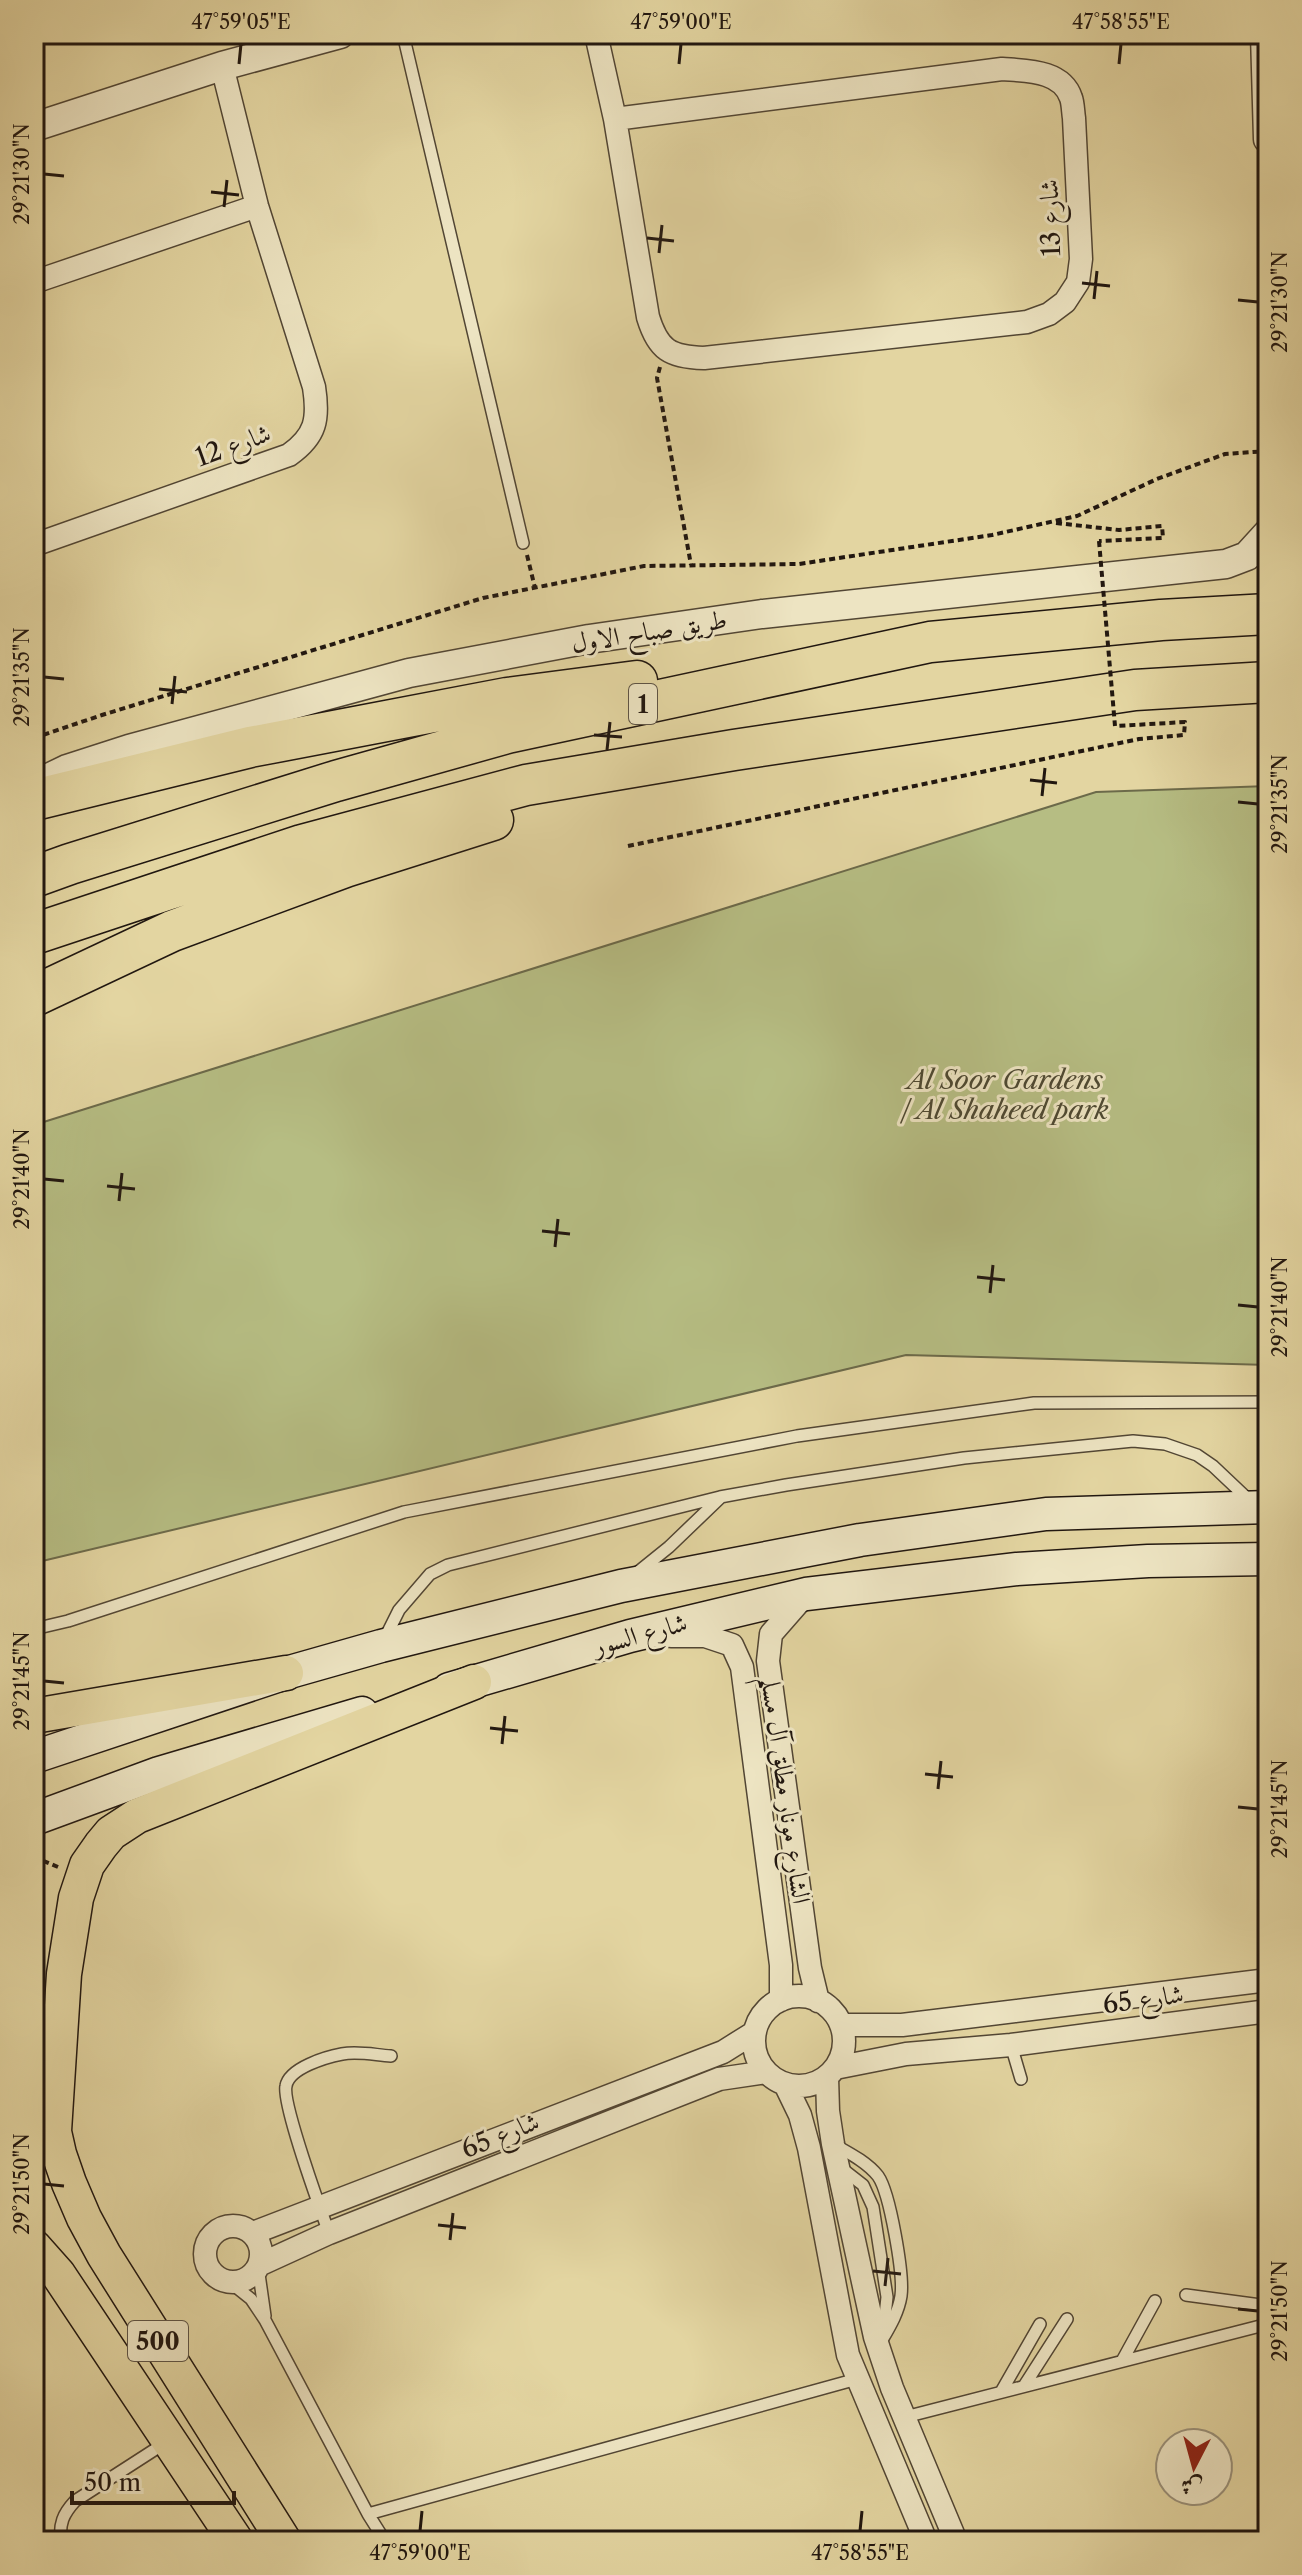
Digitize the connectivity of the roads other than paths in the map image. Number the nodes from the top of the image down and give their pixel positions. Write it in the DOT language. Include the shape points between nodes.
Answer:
graph roads {
  1 [pos="340,34"];
  2 [pos="403,34"];
  3 [pos="596,34"];
  4 [pos="1265,34"];
  5 [pos="222,66"];
  6 [pos="615,119"];
  7 [pos="34,127"];
  8 [pos="1268,139"];
  9 [pos="257,206"];
  10 [pos="34,282"];
  11 [pos="1268,533"];
  12 [pos="523,543"];
  13 [pos="34,545"];
  14 [pos="1268,614"];
  15 [pos="930,642"];
  16 [pos="1268,682"];
  17 [pos="734,750"];
  18 [pos="34,785"];
  19 [pos="34,800"];
  20 [pos="34,877"];
  21 [pos="34,934"];
  22 [pos="34,996"];
  23 [pos="1268,1402"];
  24 [pos="720,1497"];
  25 [pos="1262,1507"];
  26 [pos="1268,1559"];
  27 [pos="621,1586"];
  28 [pos="806,1594"];
  29 [pos="34,1629"];
  30 [pos="630,1636"];
  31 [pos="381,1646"];
  32 [pos="286,1673"];
  33 [pos="474,1682"];
  34 [pos="34,1716"];
  35 [pos="34,1757"];
  36 [pos="34,1819"];
  37 [pos="1268,1980"];
  38 [pos="781,2000"];
  39 [pos="818,2001"];
  40 [pos="1268,2011"];
  41 [pos="841,2025"];
  42 [pos="755,2032"];
  43 [pos="34,2043"];
  44 [pos="1011,2045"];
  45 [pos="391,2056"];
  46 [pos="831,2072"];
  47 [pos="776,2078"];
  48 [pos="1021,2079"];
  49 [pos="54,2131"];
  50 [pos="835,2155"];
  51 [pos="320,2208"];
  52 [pos="253,2233"];
  53 [pos="329,2233"];
  54 [pos="34,2247"];
  55 [pos="259,2266"];
  56 [pos="231,2283"];
  57 [pos="1186,2295"];
  58 [pos="1155,2301"];
  59 [pos="1268,2306"];
  60 [pos="1067,2319"];
  61 [pos="265,2320"];
  62 [pos="1040,2324"];
  63 [pos="1268,2324"];
  64 [pos="876,2342"];
  65 [pos="1122,2361"];
  66 [pos="857,2379"];
  67 [pos="1024,2386"];
  68 [pos="1001,2392"];
  69 [pos="905,2417"];
  70 [pos="169,2440"];
  71 [pos="368,2514"];
  72 [pos="61,2541"];
  73 [pos="236,2541"];
  74 [pos="284,2541"];
  75 [pos="385,2541"];
  76 [pos="926,2541"];
  77 [pos="956,2541"];
  1 -- 5 [label="street"];
  2 -- 12 [label="lane"];
  3 -- 6 [label="street"];
  4 -- 8 [label="street"];
  5 -- 7 [label="street"];
  5 -- 9 [label="street, شارع 12"];
  6 -- 6 [label="street, شارع 13" via="1002,69 1061,80 1071,97 1078,282 1065,302 1027,322 682,357 664,348 648,317"];
  9 -- 10 [label="street"];
  9 -- 13 [label="street, شارع 12" via="314,387 314,427 304,445 289,455"];
  11 -- 18 [label="street, طريق صباح الاول" via="1247,556 1226,564 762,614 409,673 129,749"];
  14 -- 15 [label="highway, 1"];
  15 -- 19 [label="highway" via="507,698 250,747"];
  15 -- 20 [label="highway, 1" via="507,733"];
  16 -- 17 [label="highway, 1" via="1135,690"];
  17 -- 21 [label="highway, 1" via="526,785 302,845"];
  17 -- 22 [label="highway" via="345,867 172,931"];
  23 -- 29 [label="lane" via="1034,1403 797,1436 404,1512"];
  24 -- 25 [label="lane" via="964,1458 1133,1441 1197,1455"];
  24 -- 27 [label="lane"];
  24 -- 31 [label="lane" via="448,1565 430,1574 399,1610"];
  25 -- 27 [label="main road, شارع السور" via="1046,1514 860,1540"];
  26 -- 28 [label="main road, شارع السور" via="1017,1569"];
  27 -- 31 [label="main road, شارع السور"];
  28 -- 30 [label="main road, شارع السور"];
  28 -- 39 [label="street, الشارع مونار مطلق آل مسلم" via="771,1634 768,1661"];
  30 -- 33 [label="main road, شارع السور"];
  30 -- 38 [label="street, الشارع مونار مطلق آل مسلم" via="705,1636 732,1645 742,1667 781,1965"];
  31 -- 32 [label="main road, شارع السور"];
  32 -- 34 [label="main road"];
  32 -- 35 [label="main road, شارع السور"];
  33 -- 36 [label="main road, شارع السور" via="159,1773"];
  33 -- 49 [label="main road" via="137,1816 111,1833 87,1865 76,1898 64,1974"];
  37 -- 41 [label="street, شارع 65" via="902,2025"];
  38 -- 39 [label="street"];
  38 -- 42 [label="street" via="764,2013"];
  39 -- 41 [label="street"];
  40 -- 44 [label="street, شارع 65"];
  41 -- 46 [label="street" via="844,2047"];
  42 -- 47 [label="street" via="758,2061"];
  42 -- 51 [label="street, شارع 65" via="723,2052"];
  43 -- 49 [label="main road, 500"];
  44 -- 46 [label="street, شارع 65" via="906,2054"];
  44 -- 48 [label="lane"];
  45 -- 51 [label="lane" via="342,2054 304,2067 287,2082 292,2119"];
  46 -- 47 [label="street" via="807,2086"];
  46 -- 50 [label="street"];
  47 -- 53 [label="street, شارع 65" via="719,2079"];
  47 -- 66 [label="street" via="805,2131 842,2329"];
  49 -- 74 [label="main road, 500" via="72,2192 97,2243"];
  50 -- 64 [label="street"];
  50 -- 64 [label="lane" via="866,2164 889,2201 901,2294 894,2319"];
  51 -- 52 [label="street, شارع 65"];
  51 -- 53 [label="lane"];
  52 -- 55 [label="street" via="261,2248"];
  52 -- 56 [label="street" via="227,2226 207,2242 208,2269"];
  53 -- 55 [label="street, شارع 65"];
  54 -- 70 [label="main road, 500" via="58,2274"];
  55 -- 56 [label="street" via="247,2278"];
  55 -- 61 [label="lane"];
  56 -- 61 [label="lane"];
  57 -- 59 [label="lane"];
  58 -- 65 [label="lane"];
  60 -- 67 [label="lane"];
  61 -- 71 [label="lane"];
  62 -- 68 [label="lane"];
  63 -- 65 [label="lane"];
  64 -- 69 [label="street"];
  65 -- 67 [label="lane"];
  66 -- 71 [label="lane"];
  66 -- 76 [label="street"];
  67 -- 68 [label="lane"];
  68 -- 69 [label="lane"];
  69 -- 77 [label="street"];
  70 -- 72 [label="lane" via="75,2501 65,2512"];
  70 -- 73 [label="main road, 500"];
  71 -- 75 [label="lane"];
}
